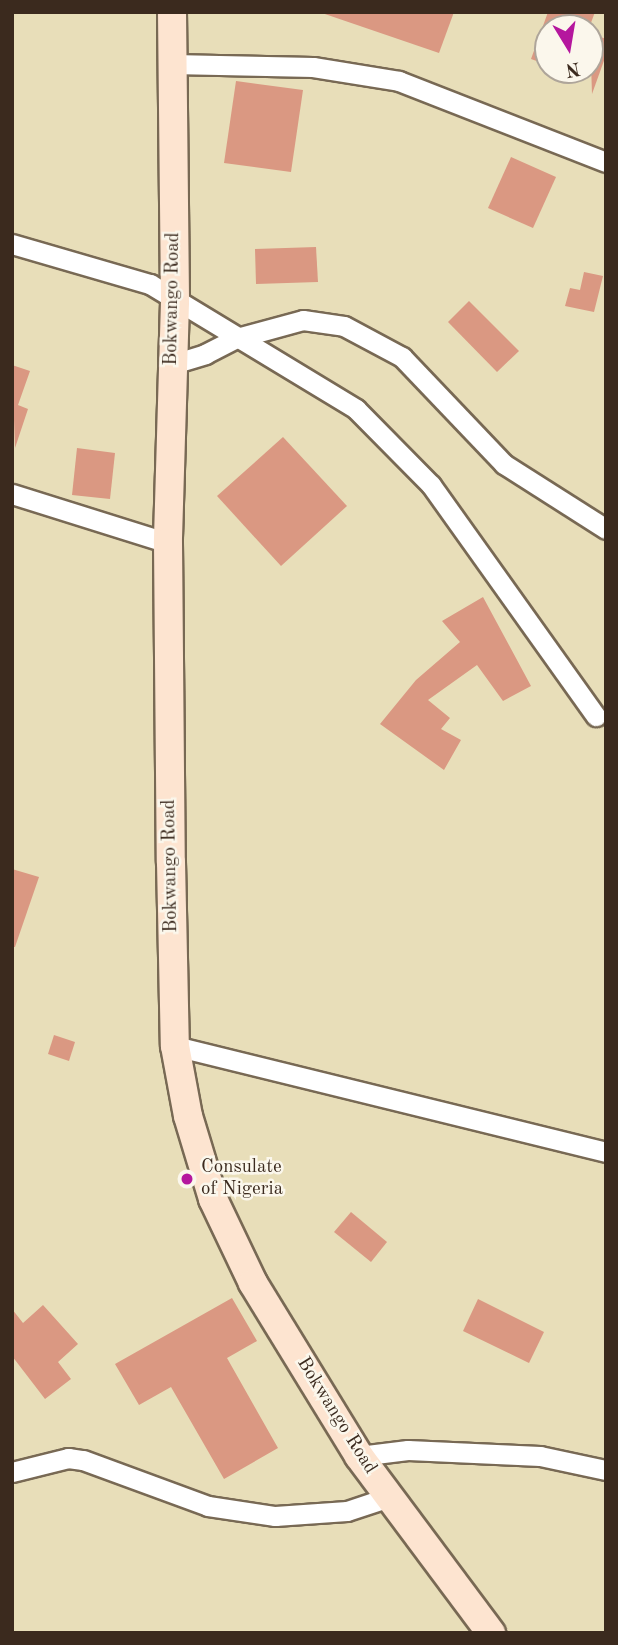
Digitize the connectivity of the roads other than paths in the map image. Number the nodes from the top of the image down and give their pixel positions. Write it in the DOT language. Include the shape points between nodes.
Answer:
graph roads {
  1 [pos="172,12"];
  2 [pos="172,64"];
  3 [pos="606,162"];
  4 [pos="12,244"];
  5 [pos="175,302"];
  6 [pos="237,338"];
  7 [pos="173,364"];
  8 [pos="12,495"];
  9 [pos="606,529"];
  10 [pos="168,543"];
  11 [pos="596,716"];
  12 [pos="175,1046"];
  13 [pos="606,1152"];
  14 [pos="359,1456"];
  15 [pos="606,1470"];
  16 [pos="12,1472"];
  17 [pos="389,1497"];
  18 [pos="491,1633"];
  1 -- 2 [label="street, Bokwango Road"];
  2 -- 3 [label="street" via="313,67 399,81"];
  2 -- 5 [label="street, Bokwango Road"];
  4 -- 5 [label="street" via="123,273"];
  5 -- 6 [label="street"];
  5 -- 7 [label="street, Bokwango Road"];
  6 -- 7 [label="street"];
  6 -- 9 [label="street" via="303,320 344,326 402,356 504,464"];
  6 -- 11 [label="street" via="356,410 431,485"];
  7 -- 10 [label="street, Bokwango Road"];
  8 -- 10 [label="street"];
  10 -- 12 [label="street, Bokwango Road"];
  12 -- 13 [label="street"];
  12 -- 14 [label="street, Bokwango Road" via="188,1116 213,1199 253,1283"];
  14 -- 15 [label="street" via="408,1450 540,1456"];
  14 -- 17 [label="street, Bokwango Road"];
  16 -- 17 [label="street" via="68,1458 83,1460 208,1506 275,1516 346,1511"];
  17 -- 18 [label="street, Bokwango Road"];
}
